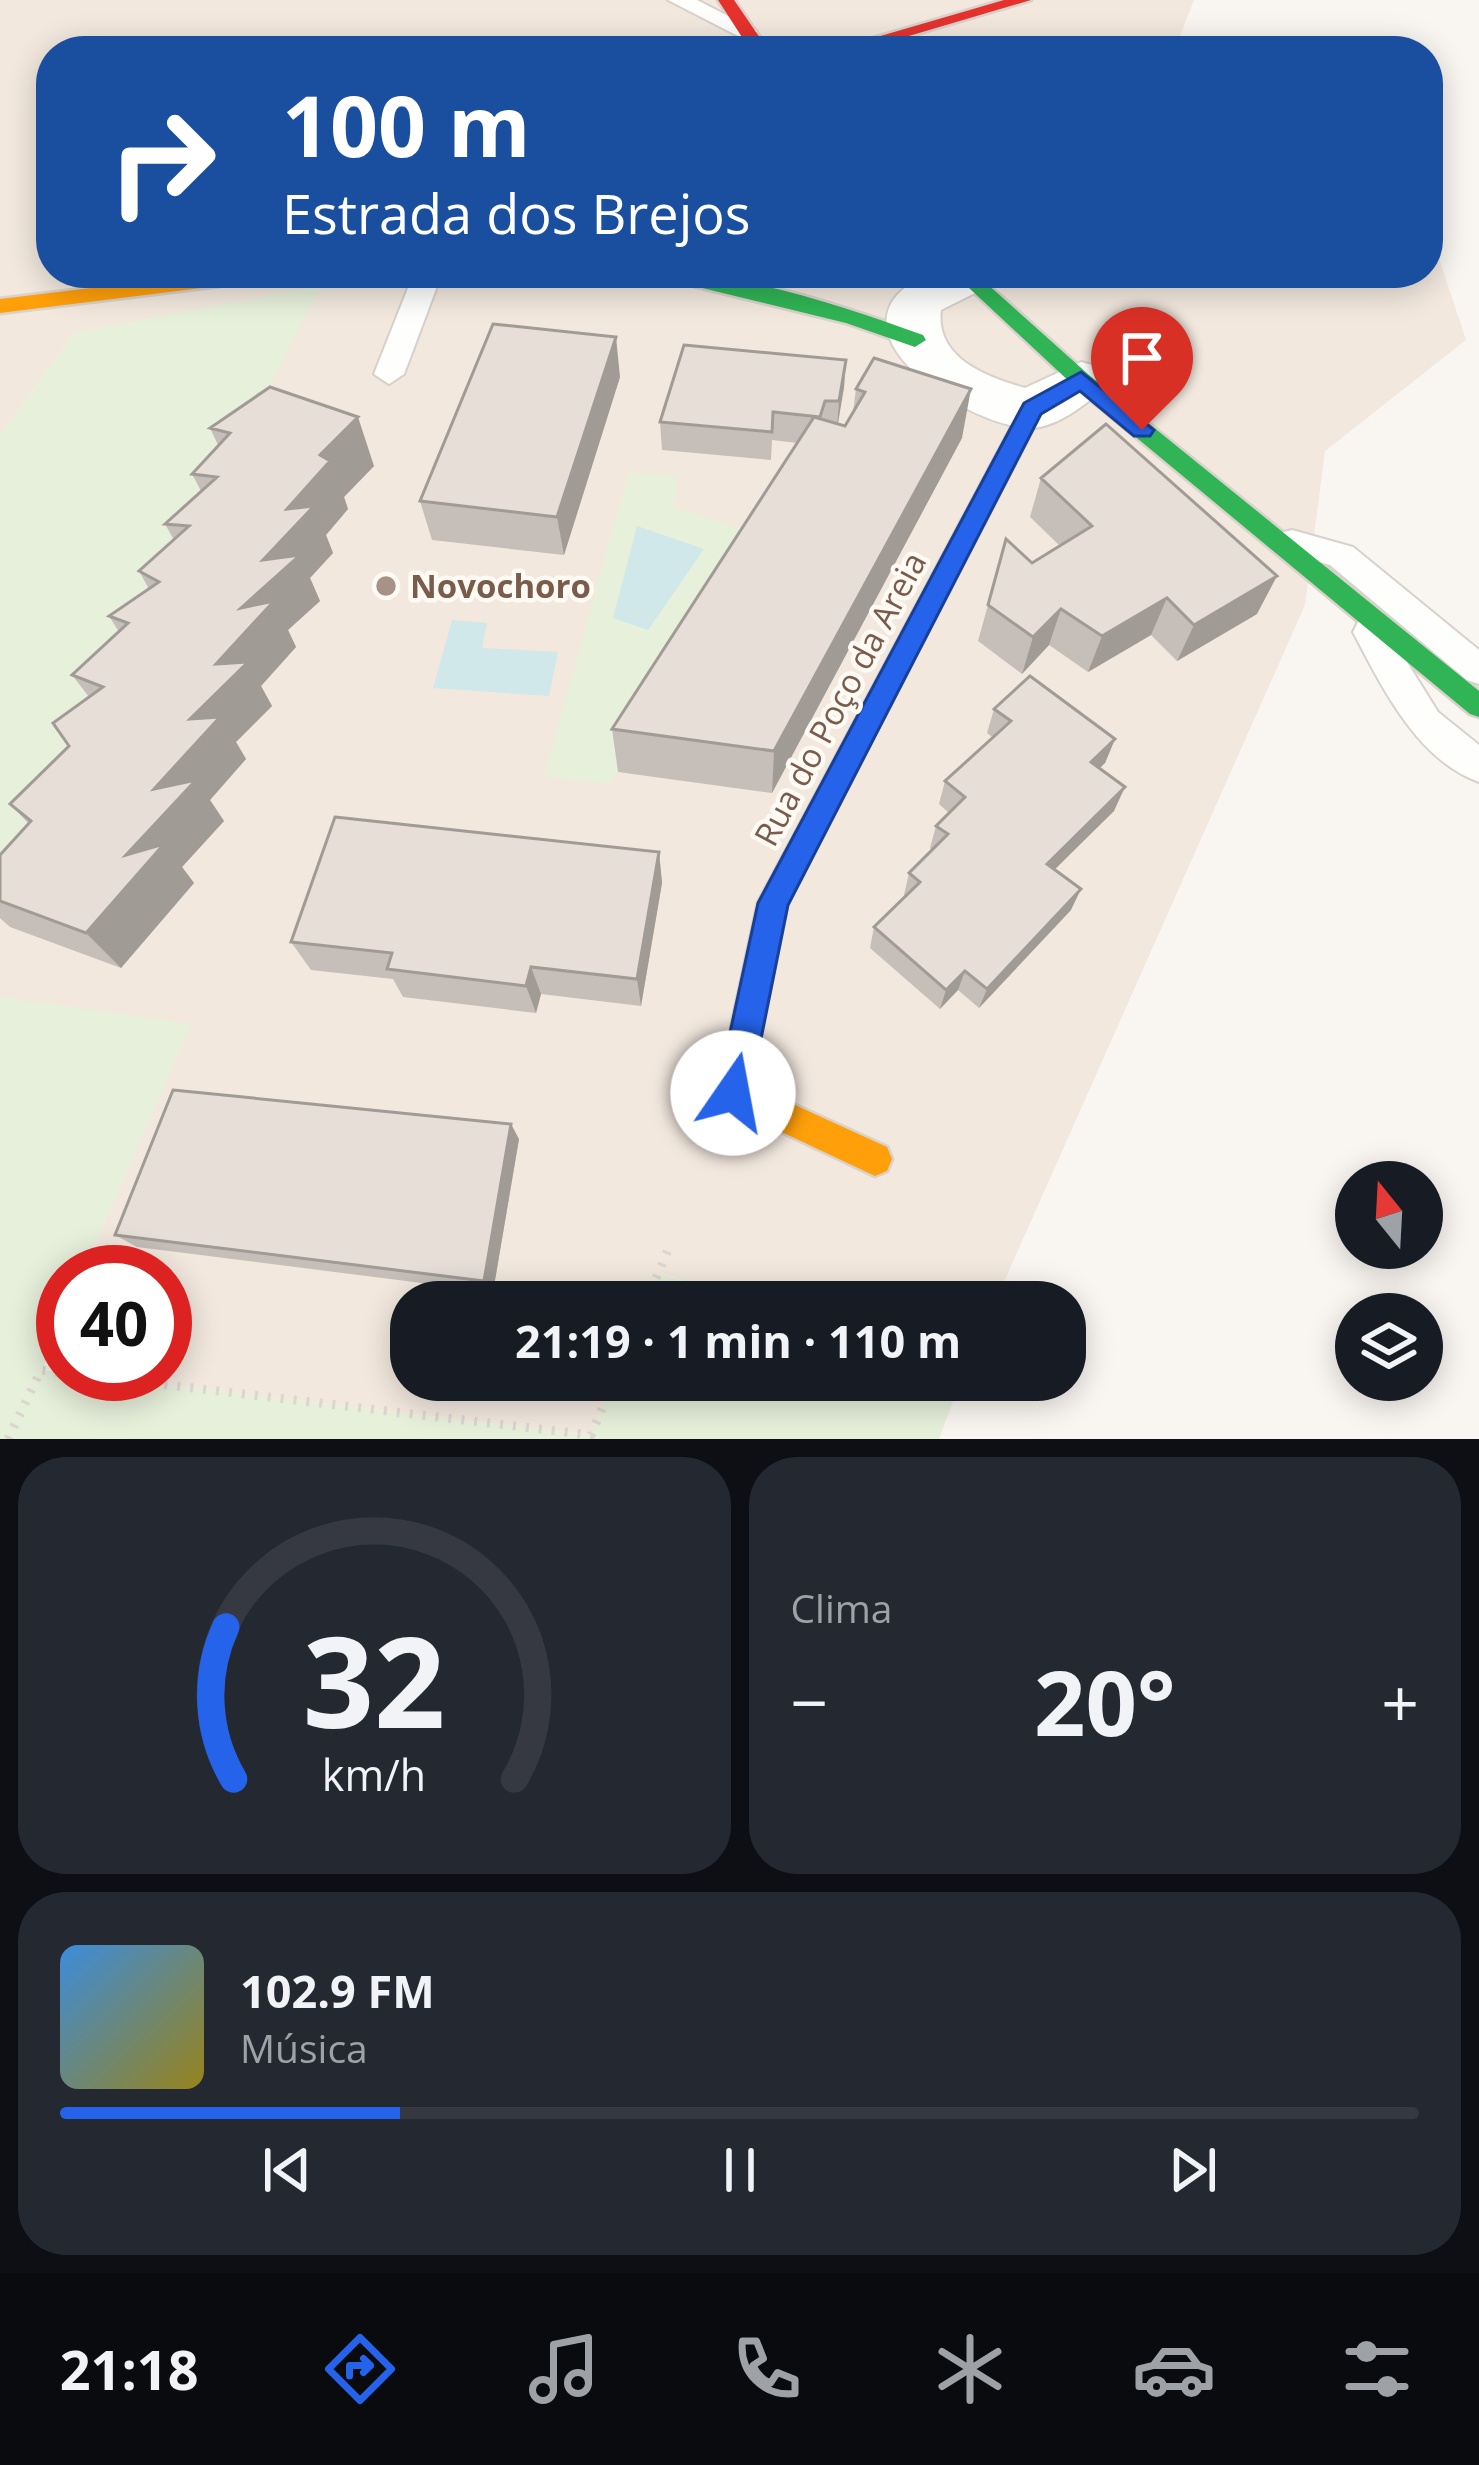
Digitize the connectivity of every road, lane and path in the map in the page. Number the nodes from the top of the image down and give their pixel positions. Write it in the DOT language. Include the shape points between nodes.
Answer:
graph roads {
  1 [pos="679,0"];
  2 [pos="726,0"];
  3 [pos="1023,0"];
  4 [pos="744,36"];
  5 [pos="750,36"];
  6 [pos="892,36"];
  7 [pos="145,288"];
  8 [pos="422,288"];
  9 [pos="731,288"];
  10 [pos="941,288"];
  11 [pos="979,288"];
  12 [pos="0,305"];
  13 [pos="915,340"];
  14 [pos="389,374"];
  15 [pos="1081,380"];
  16 [pos="1032,409"];
  17 [pos="1271,537"];
  18 [pos="1353,603"];
  19 [pos="1479,670"];
  20 [pos="1479,706"];
  21 [pos="1479,766"];
  22 [pos="875,1160"];
  23 [pos="668,1250"];
  24 [pos="655,1281"];
  25 [pos="36,1380"];
  26 [pos="192,1388"];
  27 [pos="605,1401"];
  28 [pos="8,1439"];
  1 -- 4 [label="lane"];
  2 -- 5 [label="street"];
  3 -- 6 [label="street"];
  7 -- 12 [label="street"];
  8 -- 14 [label="lane"];
  9 -- 13 [label="street"];
  10 -- 13 [label="street" via="913,315"];
  11 -- 15 [label="street"];
  13 -- 16 [label="street" via="943,373"];
  15 -- 16 [label="street"];
  15 -- 17 [label="street"];
  16 -- 22 [label="street, Rua do Poço da Areia" via="773,903 733,1093"];
  17 -- 18 [label="street"];
  17 -- 19 [label="lane" via="1341,556"];
  18 -- 20 [label="street"];
  18 -- 21 [label="lane" via="1425,723"];
  23 -- 24 [label="path"];
  25 -- 28 [label="path"];
  26 -- 27 [label="path" via="591,1435"];
}
